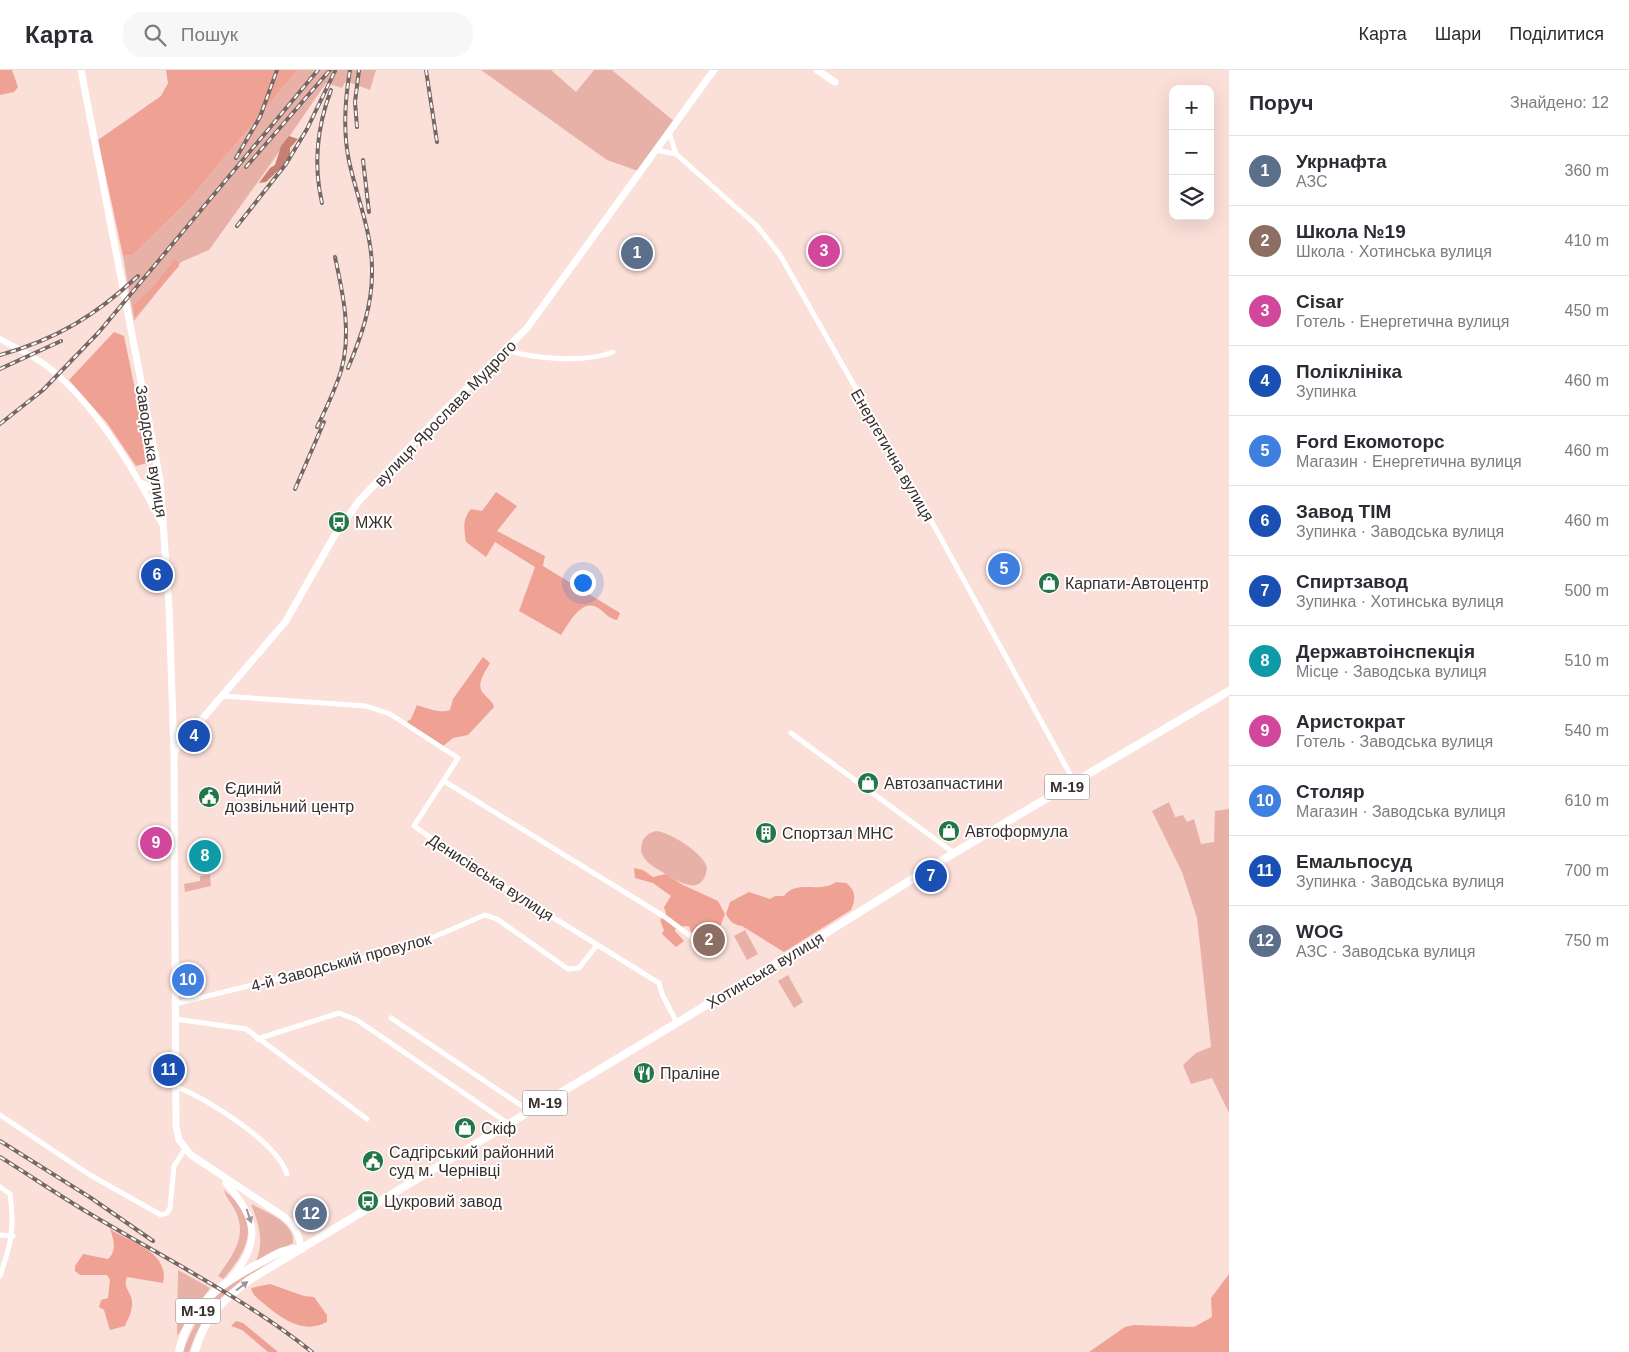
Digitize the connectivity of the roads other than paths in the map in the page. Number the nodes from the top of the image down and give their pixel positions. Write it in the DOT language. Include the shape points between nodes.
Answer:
graph roads {
  1 [pos="81,70"];
  2 [pos="714,70"];
  3 [pos="817,70"];
  4 [pos="835,82"];
  5 [pos="669,132"];
  6 [pos="656,150"];
  7 [pos="676,154"];
  8 [pos="0,339"];
  9 [pos="506,350"];
  10 [pos="613,352"];
  11 [pos="160,480"];
  12 [pos="141,483"];
  13 [pos="165,529"];
  14 [pos="1229,690"];
  15 [pos="223,696"];
  16 [pos="791,733"];
  17 [pos="174,752"];
  18 [pos="1070,774"];
  19 [pos="444,781"];
  20 [pos="1075,783"];
  21 [pos="954,853"];
  22 [pos="698,942"];
  23 [pos="597,945"];
  24 [pos="175,1004"];
  25 [pos="391,1018"];
  26 [pos="175,1019"];
  27 [pos="677,1023"];
  28 [pos="257,1039"];
  29 [pos="175,1086"];
  30 [pos="530,1112"];
  31 [pos="0,1116"];
  32 [pos="367,1119"];
  33 [pos="510,1124"];
  34 [pos="185,1149"];
  35 [pos="287,1174"];
  36 [pos="221,1177"];
  37 [pos="0,1188"];
  38 [pos="0,1235"];
  39 [pos="13,1236"];
  40 [pos="302,1249"];
  41 [pos="0,1276"];
  42 [pos="230,1278"];
  43 [pos="179,1352"];
  44 [pos="195,1352"];
  1 -- 11 [label="main road, Заводська вулиця"];
  2 -- 5 [label="main road, вулиця Ярослава Мудрого"];
  3 -- 4 [label="main road"];
  5 -- 6 [label="main road, вулиця Ярослава Мудрого"];
  5 -- 7 [label="street"];
  6 -- 7 [label="street, Енергетична вулиця"];
  6 -- 9 [label="main road, вулиця Ярослава Мудрого" via="533,321"];
  7 -- 18 [label="street, Енергетична вулиця" via="758,226 780,255"];
  8 -- 12 [label="street" via="58,376 99,421"];
  9 -- 10 [label="street" via="557,358 594,357"];
  9 -- 15 [label="main road, вулиця Ярослава Мудрого" via="359,502 333,538 286,621"];
  11 -- 12 [label="main road" via="151,488"];
  11 -- 13 [label="main road, Заводська вулиця"];
  12 -- 13 [label="street"];
  13 -- 17 [label="main road, Заводська вулиця"];
  14 -- 20 [label="highway, Хотинська вулиця / М-19"];
  15 -- 17 [label="main road, вулиця Ярослава Мудрого"];
  15 -- 19 [label="street, Денисівська вулиця" via="366,706 390,714 458,758"];
  16 -- 21 [label="street"];
  17 -- 24 [label="main road, Заводська вулиця"];
  18 -- 20 [label="highway, Енергетична вулиця"];
  19 -- 22 [label="street" via="666,917"];
  19 -- 23 [label="street, Денисівська вулиця" via="414,826 478,872"];
  20 -- 21 [label="highway, Хотинська вулиця / М-19"];
  21 -- 27 [label="highway, Хотинська вулиця / М-19"];
  23 -- 24 [label="street, 4-й Заводський провулок" via="579,968 568,969 497,919 485,916 399,949"];
  23 -- 27 [label="street, Денисівська вулиця" via="659,983"];
  24 -- 26 [label="main road, Заводська вулиця"];
  25 -- 30 [label="street"];
  26 -- 28 [label="street" via="234,1026 246,1029"];
  26 -- 29 [label="main road, Заводська вулиця"];
  27 -- 30 [label="highway, Хотинська вулиця / М-19"];
  28 -- 32 [label="street"];
  28 -- 33 [label="street" via="339,1013 348,1016"];
  29 -- 34 [label="main road, Заводська вулиця" via="176,1126"];
  29 -- 35 [label="street" via="222,1112 269,1146 284,1164"];
  30 -- 33 [label="highway, Хотинська вулиця / М-19"];
  31 -- 34 [label="street" via="90,1175 161,1215 170,1208 174,1166"];
  33 -- 40 [label="highway, Хотинська вулиця / М-19"];
  34 -- 36 [label="main road"];
  36 -- 40 [label="main road" via="291,1223"];
  36 -- 42 [label="main road, one-way" via="246,1208 253,1232 244,1261"];
  37 -- 39 [label="street" via="10,1194"];
  38 -- 39 [label="street"];
  39 -- 41 [label="street"];
  40 -- 42 [label="highway, Хотинська вулиця / М-19" via="285,1250"];
  44 -- 40 [label="highway, Хотинська вулиця / М-19, one-way" via="208,1320 224,1299"];
  42 -- 43 [label="highway, М-19" via="212,1291 203,1303"];
}
